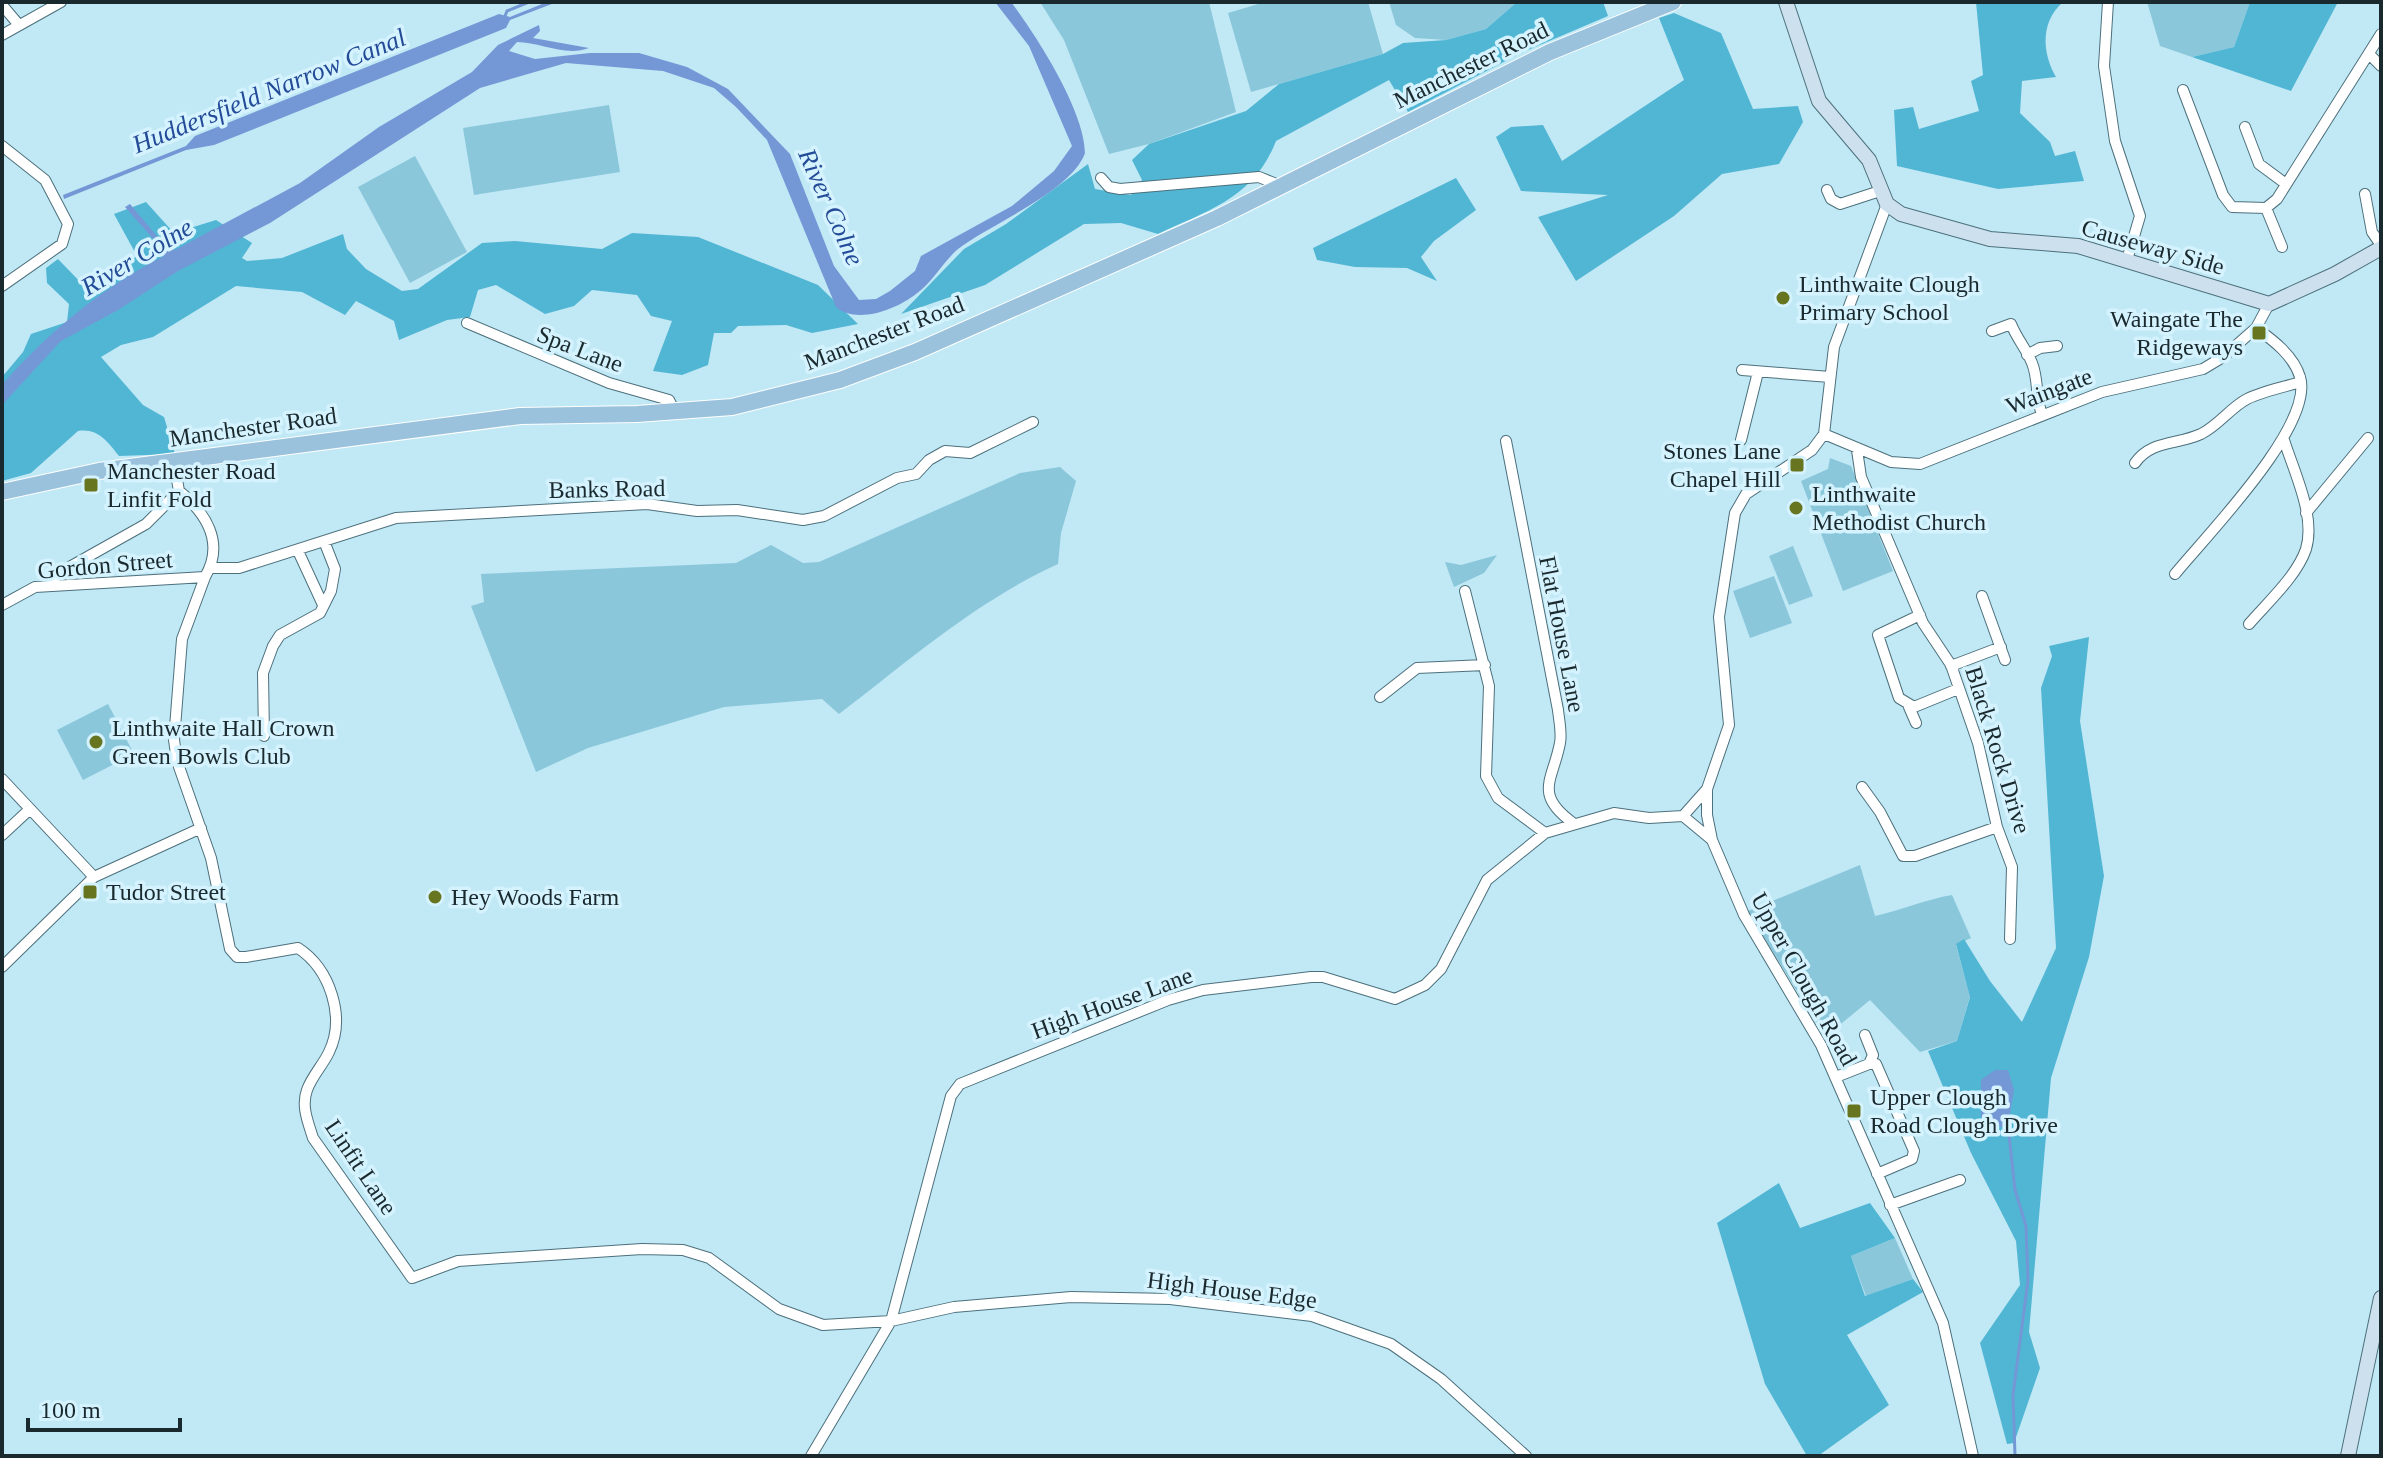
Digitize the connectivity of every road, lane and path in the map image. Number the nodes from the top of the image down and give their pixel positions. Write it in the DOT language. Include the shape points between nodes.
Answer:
graph roads {
  1 [pos="61,2"];
  2 [pos="1673,2"];
  3 [pos="1786,2"];
  4 [pos="2108,2"];
  5 [pos="2,5"];
  6 [pos="19,25"];
  7 [pos="2381,34"];
  8 [pos="2,35"];
  9 [pos="2369,54"];
  10 [pos="2381,66"];
  11 [pos="2183,90"];
  12 [pos="2245,127"];
  13 [pos="2,146"];
  14 [pos="1101,178"];
  15 [pos="2286,184"];
  16 [pos="1281,186"];
  17 [pos="1827,190"];
  18 [pos="2365,194"];
  19 [pos="1883,197"];
  20 [pos="2266,208"];
  21 [pos="2381,246"];
  22 [pos="2282,247"];
  23 [pos="2127,260"];
  24 [pos="2,286"];
  25 [pos="2269,304"];
  26 [pos="467,323"];
  27 [pos="2256,328"];
  28 [pos="1992,331"];
  29 [pos="2057,346"];
  30 [pos="2027,355"];
  31 [pos="1742,370"];
  32 [pos="1758,372"];
  33 [pos="1830,377"];
  34 [pos="2301,382"];
  35 [pos="675,412"];
  36 [pos="2042,414"];
  37 [pos="1033,422"];
  38 [pos="1824,434"];
  39 [pos="2368,438"];
  40 [pos="1741,440"];
  41 [pos="2284,440"];
  42 [pos="1506,441"];
  43 [pos="1857,450"];
  44 [pos="174,463"];
  45 [pos="2135,463"];
  46 [pos="179,491"];
  47 [pos="2,492"];
  48 [pos="2306,513"];
  49 [pos="324,541"];
  50 [pos="298,551"];
  51 [pos="208,572"];
  52 [pos="2175,574"];
  53 [pos="51,586"];
  54 [pos="1465,591"];
  55 [pos="1982,596"];
  56 [pos="2,605"];
  57 [pos="323,605"];
  58 [pos="1920,615"];
  59 [pos="2249,624"];
  60 [pos="2001,647"];
  61 [pos="2005,660"];
  62 [pos="1485,665"];
  63 [pos="1951,666"];
  64 [pos="1958,689"];
  65 [pos="1380,697"];
  66 [pos="1909,707"];
  67 [pos="1916,723"];
  68 [pos="264,736"];
  69 [pos="2,779"];
  70 [pos="1862,787"];
  71 [pos="1707,789"];
  72 [pos="30,809"];
  73 [pos="1683,816"];
  74 [pos="1573,823"];
  75 [pos="1997,827"];
  76 [pos="201,828"];
  77 [pos="1545,833"];
  78 [pos="2,835"];
  79 [pos="1712,840"];
  80 [pos="94,877"];
  81 [pos="2010,939"];
  82 [pos="2,967"];
  83 [pos="1865,1035"];
  84 [pos="1869,1064"];
  85 [pos="1836,1077"];
  86 [pos="1877,1174"];
  87 [pos="1960,1180"];
  88 [pos="1890,1205"];
  89 [pos="2381,1298"];
  90 [pos="891,1321"];
  91 [pos="811,1456"];
  92 [pos="1526,1456"];
  93 [pos="1973,1456"];
  94 [pos="2348,1456"];
  1 -- 6 [label="street"];
  2 -- 16 [label="main road, Manchester Road" via="1550,52"];
  3 -- 19 [label="street" via="1819,101 1869,160"];
  4 -- 23 [label="street" via="2104,66 2115,141 2140,216"];
  5 -- 6 [label="street"];
  6 -- 8 [label="street"];
  7 -- 9 [label="street"];
  9 -- 10 [label="street"];
  9 -- 15 [label="street"];
  11 -- 20 [label="street" via="2223,195 2232,207"];
  12 -- 15 [label="street" via="2259,164"];
  13 -- 24 [label="street" via="45,180 68,224 62,244"];
  14 -- 16 [label="street" via="1120,189 1259,177"];
  15 -- 20 [label="street"];
  16 -- 35 [label="main road, Manchester Road" via="915,352 840,380 732,407"];
  17 -- 19 [label="street" via="1840,204"];
  18 -- 21 [label="street" via="2372,232"];
  19 -- 23 [label="street, Causeway Side" via="1901,214 1977,237 2078,246"];
  19 -- 33 [label="street" via="1834,347"];
  20 -- 22 [label="street"];
  21 -- 25 [label="street"];
  23 -- 25 [label="street, Causeway Side"];
  25 -- 27 [label="street, Waingate"];
  26 -- 35 [label="street, Spa Lane" via="609,383 669,400"];
  27 -- 34 [label="street" via="2292,360"];
  27 -- 36 [label="street, Waingate" via="2203,369 2102,392"];
  28 -- 30 [label="street" via="2017,321"];
  29 -- 30 [label="street"];
  30 -- 36 [label="street"];
  31 -- 32 [label="street"];
  32 -- 33 [label="street"];
  32 -- 40 [label="street"];
  33 -- 38 [label="street"];
  34 -- 41 [label="street" via="2302,401"];
  34 -- 45 [label="street" via="2246,399 2202,433 2172,445 2157,444"];
  35 -- 44 [label="main road, Manchester Road" via="520,416"];
  36 -- 43 [label="street, Waingate" via="1920,464 1906,465"];
  37 -- 49 [label="street, Banks Road" via="970,453 945,451 916,474 897,478 824,516 803,520 737,510 609,506 396,518"];
  38 -- 43 [label="street, Waingate"];
  38 -- 71 [label="street" via="1812,450 1746,494 1735,513 1719,617 1729,725"];
  39 -- 48 [label="street"];
  41 -- 48 [label="street"];
  41 -- 52 [label="street"];
  42 -- 74 [label="street, Flat House Lane" via="1558,710 1560,742 1549,792 1556,811"];
  43 -- 58 [label="street, Black Rock Drive" via="1861,477"];
  44 -- 46 [label="street"];
  44 -- 47 [label="main road, Manchester Road" via="99,471"];
  46 -- 51 [label="street" via="208,523 214,544"];
  46 -- 53 [label="street" via="146,524 57,574"];
  48 -- 59 [label="street" via="2308,536 2300,562"];
  49 -- 50 [label="street, Banks Road"];
  49 -- 57 [label="street" via="335,577"];
  50 -- 51 [label="street, Banks Road"];
  50 -- 57 [label="street"];
  51 -- 53 [label="street, Gordon Street"];
  51 -- 76 [label="street, Linfit Lane" via="182,639 174,740"];
  53 -- 56 [label="street, Gordon Street" via="35,587"];
  54 -- 62 [label="street"];
  55 -- 60 [label="street"];
  57 -- 68 [label="street" via="320,613 280,635 273,646 263,673"];
  58 -- 63 [label="street, Black Rock Drive"];
  58 -- 66 [label="street" via="1878,635 1899,698"];
  60 -- 61 [label="street"];
  60 -- 63 [label="street"];
  62 -- 65 [label="street" via="1417,668"];
  62 -- 77 [label="street" via="1486,776 1498,798"];
  63 -- 64 [label="street, Black Rock Drive"];
  64 -- 66 [label="street"];
  64 -- 75 [label="street, Black Rock Drive" via="1978,743"];
  66 -- 67 [label="street"];
  69 -- 72 [label="street"];
  70 -- 75 [label="street" via="1903,856"];
  71 -- 73 [label="street"];
  71 -- 79 [label="street, Upper Clough Road"];
  72 -- 78 [label="street"];
  72 -- 80 [label="street"];
  73 -- 74 [label="street, High House Lane" via="1614,813"];
  73 -- 79 [label="street"];
  74 -- 77 [label="street, High House Lane"];
  75 -- 81 [label="street, Black Rock Drive" via="2012,867"];
  76 -- 80 [label="street"];
  76 -- 90 [label="street, Linfit Lane" via="230,949 237,957 246,957 298,948 311,957 329,988 338,1011 331,1049 307,1090 304,1112 313,1138 412,1278 458,1261 683,1250 709,1258 779,1309 823,1325"];
  77 -- 90 [label="street, High House Lane" via="1487,880 1441,969 1425,985 1395,999 1323,977 1203,990 960,1084 951,1096"];
  79 -- 85 [label="street, Upper Clough Road" via="1744,915"];
  80 -- 82 [label="street"];
  83 -- 84 [label="street" via="1873,1055"];
  84 -- 85 [label="street"];
  84 -- 86 [label="street" via="1876,1064 1914,1151 1912,1159"];
  85 -- 86 [label="street, Upper Clough Road"];
  86 -- 88 [label="street, Upper Clough Road"];
  87 -- 88 [label="street"];
  88 -- 93 [label="street, Upper Clough Road" via="1943,1323"];
  89 -- 94 [label="street"];
  90 -- 91 [label="street"];
  90 -- 92 [label="street, High House Edge" via="954,1307 1071,1297 1170,1299 1312,1316 1391,1344 1441,1379"];
}
